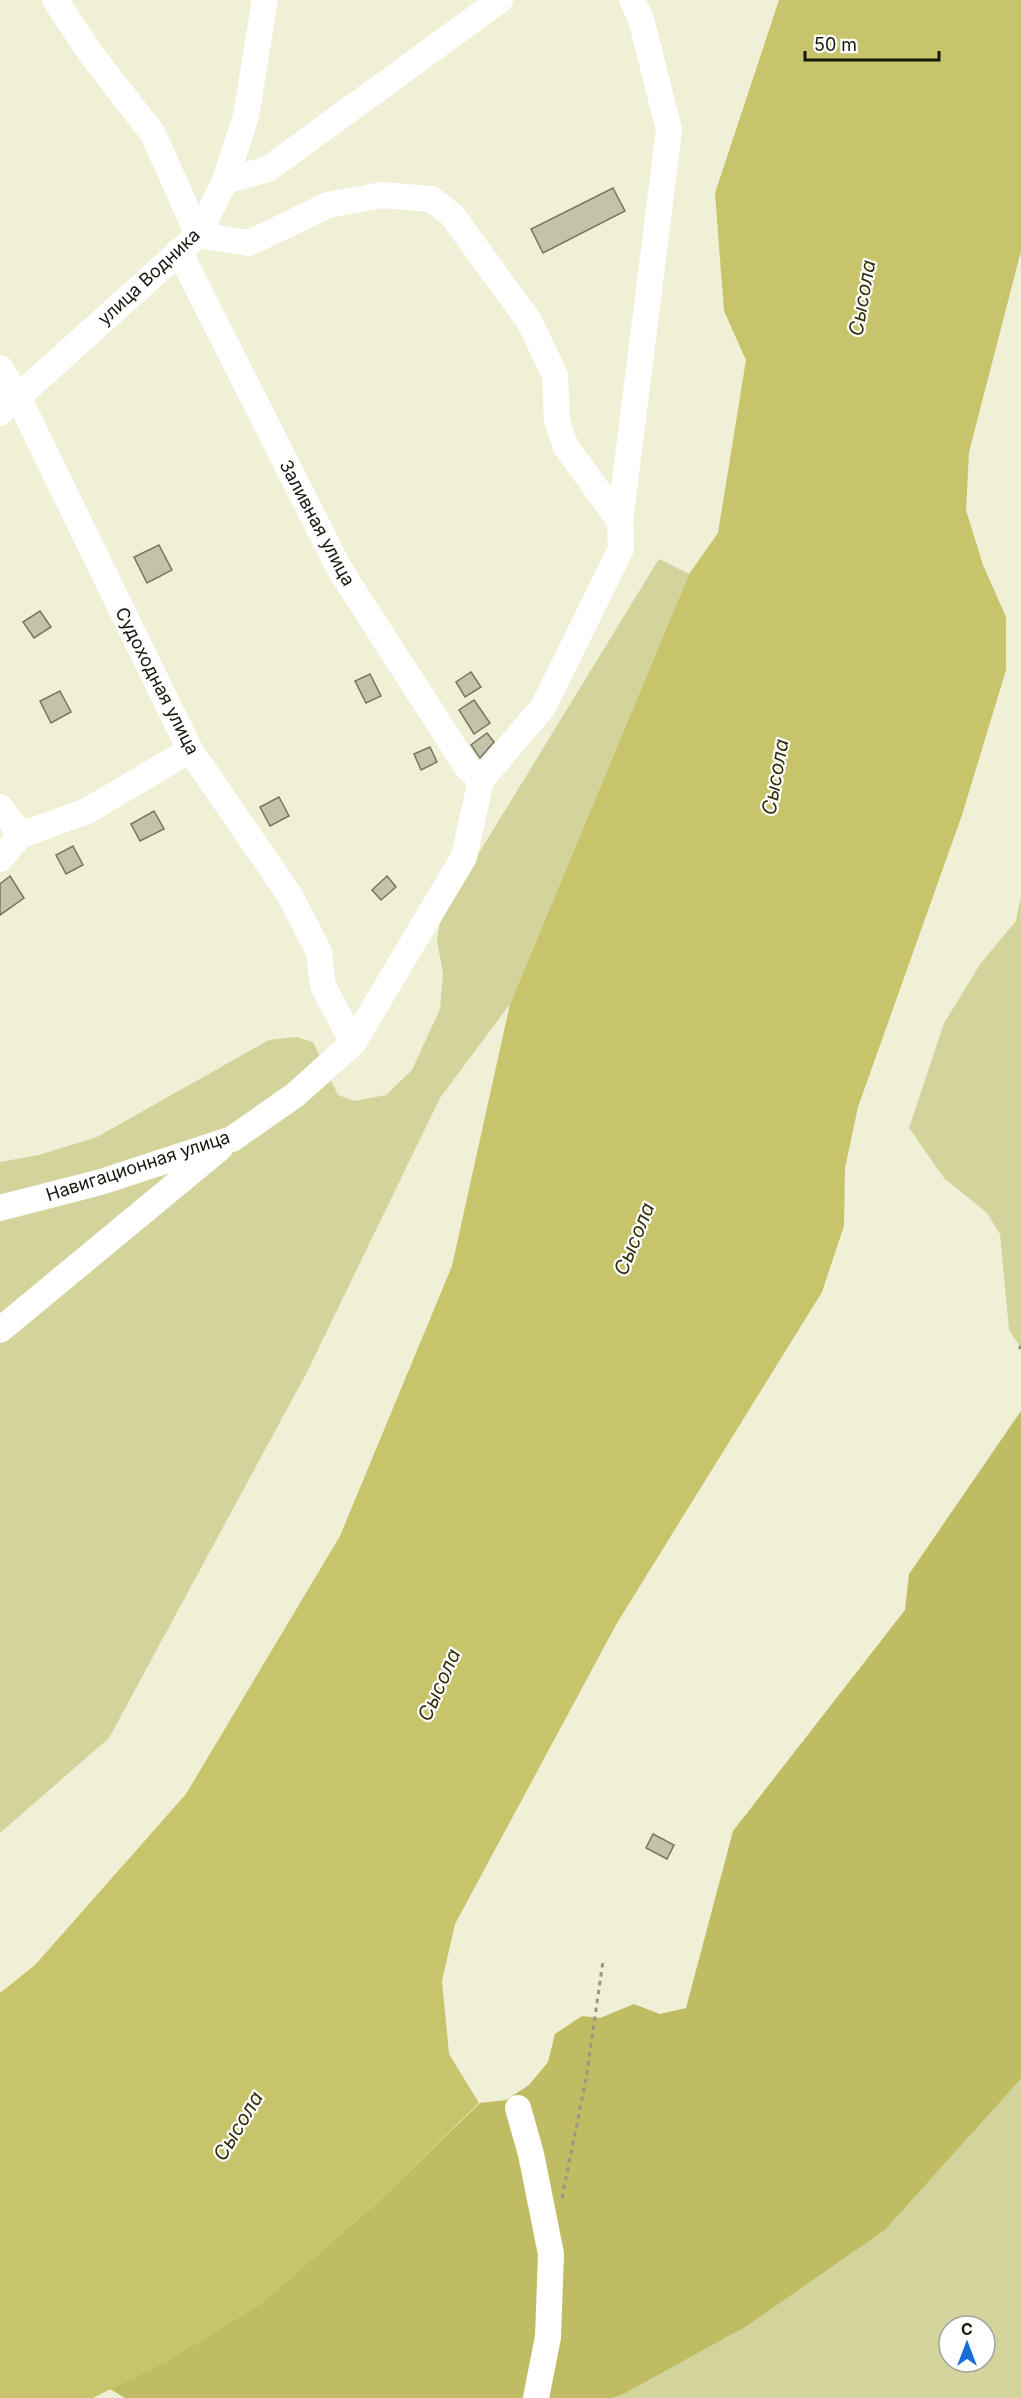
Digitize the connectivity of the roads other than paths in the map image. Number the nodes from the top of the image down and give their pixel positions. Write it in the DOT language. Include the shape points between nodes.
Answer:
graph roads {
  1 [pos="55,0"];
  2 [pos="500,0"];
  3 [pos="632,0"];
  4 [pos="267,1"];
  5 [pos="225,181"];
  6 [pos="188,243"];
  7 [pos="0,368"];
  8 [pos="9,405"];
  9 [pos="620,521"];
  10 [pos="189,750"];
  11 [pos="481,780"];
  12 [pos="0,807"];
  13 [pos="21,835"];
  14 [pos="0,859"];
  15 [pos="353,1043"];
  16 [pos="232,1139"];
  17 [pos="0,1208"];
  18 [pos="0,1330"];
  19 [pos="518,2108"];
  20 [pos="536,2398"];
  1 -- 6 [label="street, Заливная улица" via="153,134"];
  2 -- 5 [label="street" via="268,169"];
  3 -- 9 [label="street" via="641,19 669,130"];
  4 -- 5 [label="street, улица Водника" via="246,116"];
  5 -- 6 [label="street, улица Водника"];
  6 -- 8 [label="street, улица Водника"];
  6 -- 9 [label="street" via="249,243 328,206 382,195 431,199 452,215 529,321 555,375 557,421 566,447"];
  6 -- 11 [label="street, Заливная улица" via="339,570 467,767"];
  7 -- 8 [label="street, Судоходная улица"];
  8 -- 10 [label="street, Судоходная улица"];
  9 -- 11 [label="street" via="621,549 543,707"];
  10 -- 13 [label="street" via="87,811"];
  10 -- 15 [label="street, Судоходная улица" via="289,894 319,952 323,986"];
  11 -- 15 [label="street, Навигационная улица" via="464,857"];
  12 -- 13 [label="street"];
  13 -- 14 [label="street"];
  15 -- 16 [label="street, Навигационная улица" via="295,1095"];
  16 -- 17 [label="street, Навигационная улица" via="101,1182"];
  16 -- 18 [label="street"];
  19 -- 20 [label="street" via="551,2254 548,2337"];
}
